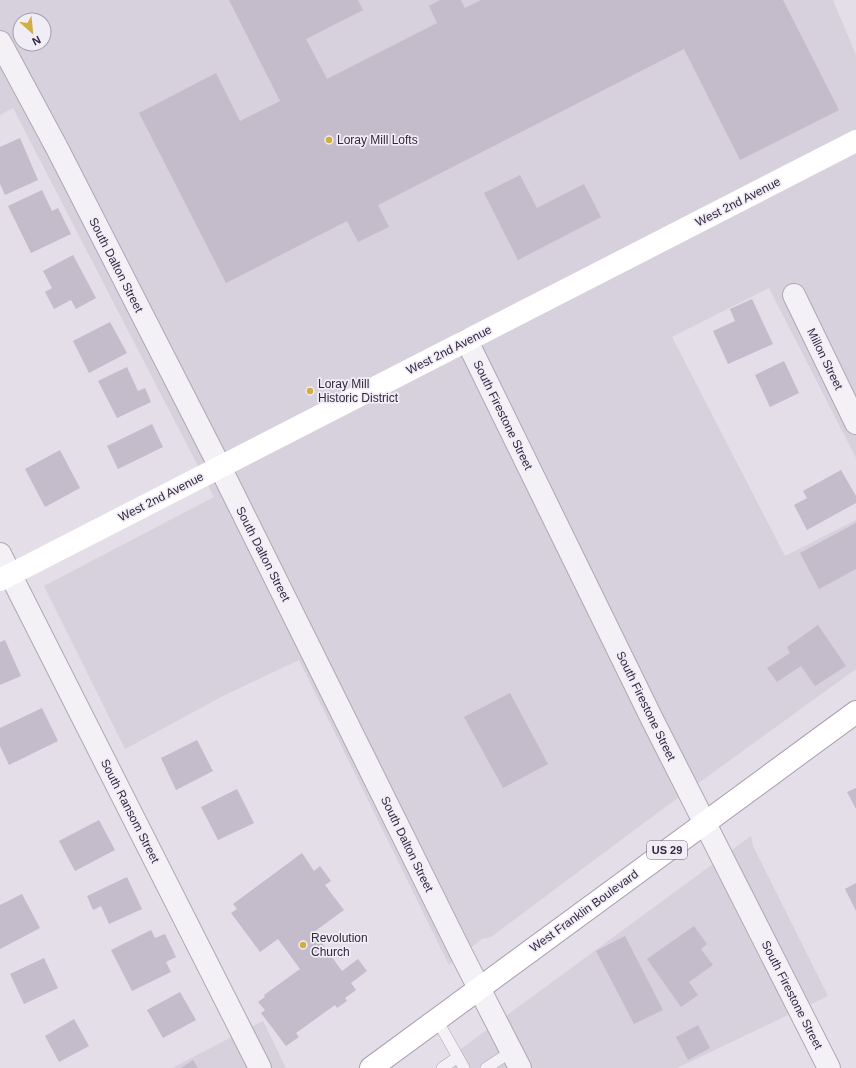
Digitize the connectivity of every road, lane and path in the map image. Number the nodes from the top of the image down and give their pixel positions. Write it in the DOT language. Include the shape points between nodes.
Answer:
graph roads {
  1 [pos="0,42"];
  2 [pos="856,141"];
  3 [pos="794,295"];
  4 [pos="467,341"];
  5 [pos="856,423"];
  6 [pos="220,467"];
  7 [pos="0,554"];
  8 [pos="5,577"];
  9 [pos="856,712"];
  10 [pos="704,823"];
  11 [pos="479,989"];
  12 [pos="437,1020"];
  13 [pos="458,1057"];
  14 [pos="516,1060"];
  15 [pos="260,1068"];
  16 [pos="371,1068"];
  17 [pos="442,1068"];
  18 [pos="464,1068"];
  19 [pos="486,1068"];
  20 [pos="829,1068"];
  1 -- 6 [label="street, South Dalton Street"];
  2 -- 4 [label="street, West 2nd Avenue"];
  3 -- 5 [label="street, Millon Street"];
  4 -- 6 [label="street, West 2nd Avenue"];
  4 -- 10 [label="street, South Firestone Street"];
  6 -- 8 [label="street, West 2nd Avenue"];
  6 -- 11 [label="street, South Dalton Street"];
  7 -- 8 [label="street, South Ransom Street"];
  8 -- 15 [label="street, South Ransom Street"];
  9 -- 10 [label="street, West Franklin Boulevard / US 29"];
  10 -- 11 [label="street, West Franklin Boulevard / US 29"];
  10 -- 20 [label="street, South Firestone Street"];
  11 -- 12 [label="street, West Franklin Boulevard / US 29"];
  11 -- 14 [label="street, South Dalton Street"];
  12 -- 13 [label="lane"];
  12 -- 16 [label="street, West Franklin Boulevard / US 29"];
  13 -- 17 [label="lane"];
  13 -- 18 [label="lane"];
  14 -- 19 [label="lane"];
}
